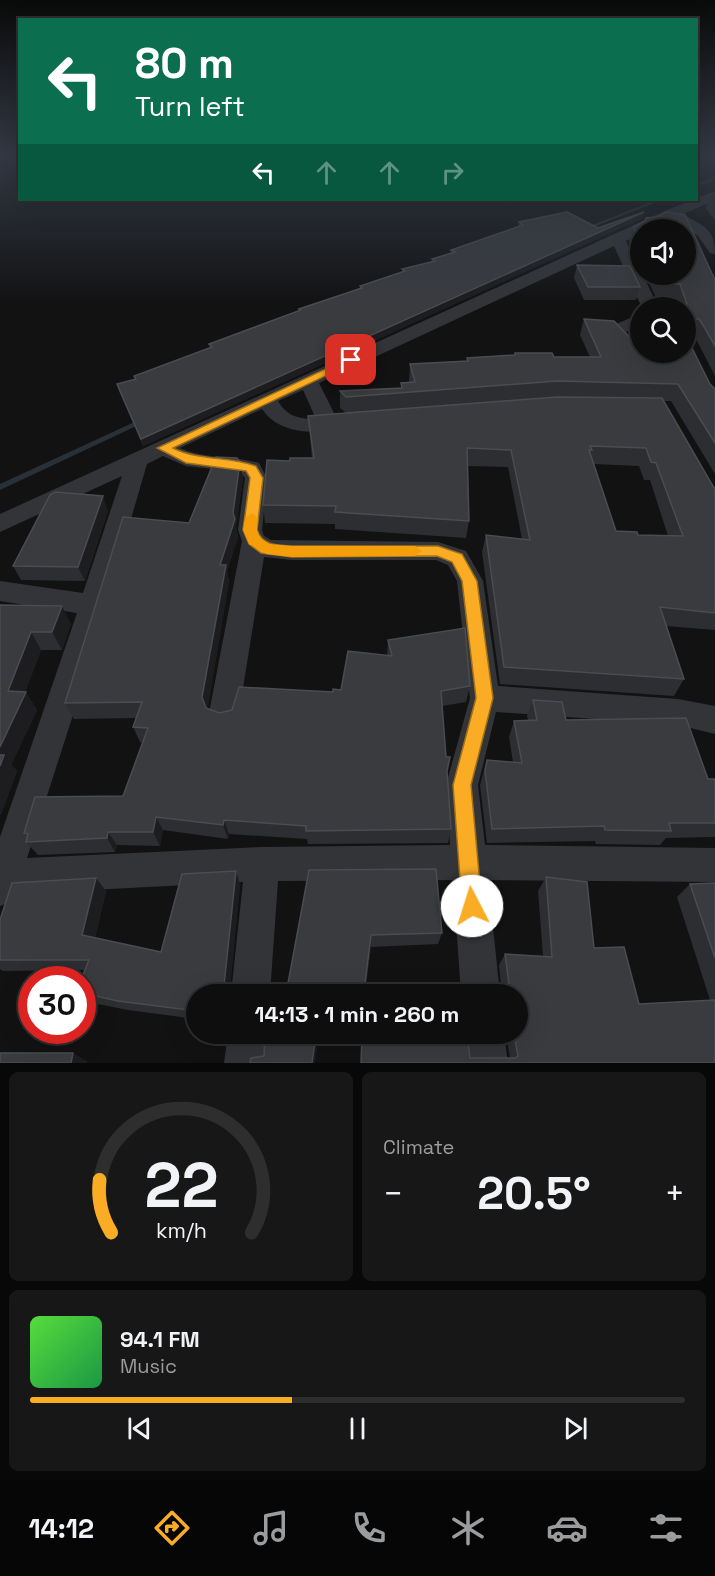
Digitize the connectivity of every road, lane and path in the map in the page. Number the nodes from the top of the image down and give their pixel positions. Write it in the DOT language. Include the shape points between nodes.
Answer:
graph roads {
  1 [pos="694,204"];
  2 [pos="672,213"];
  3 [pos="617,239"];
  4 [pos="715,250"];
  5 [pos="630,260"];
  6 [pos="546,271"];
  7 [pos="590,271"];
  8 [pos="612,272"];
  9 [pos="630,272"];
  10 [pos="630,324"];
  11 [pos="630,346"];
  12 [pos="308,380"];
  13 [pos="267,399"];
  14 [pos="361,421"];
  15 [pos="329,424"];
  16 [pos="150,454"];
  17 [pos="0,524"];
  18 [pos="254,541"];
  19 [pos="0,591"];
  20 [pos="93,605"];
  21 [pos="484,698"];
  22 [pos="224,713"];
  23 [pos="715,720"];
  24 [pos="468,862"];
  25 [pos="262,864"];
  26 [pos="715,865"];
  27 [pos="2,883"];
  28 [pos="252,984"];
  29 [pos="480,984"];
  30 [pos="247,1044"];
  31 [pos="485,1044"];
  32 [pos="245,1063"];
  33 [pos="487,1063"];
  1 -- 2 [label="street"];
  2 -- 3 [label="street"];
  2 -- 4 [label="street" via="703,232"];
  3 -- 5 [label="street"];
  3 -- 6 [label="street"];
  6 -- 7 [label="street"];
  6 -- 12 [label="street"];
  8 -- 9 [label="street"];
  10 -- 11 [label="street" via="615,332"];
  12 -- 13 [label="street"];
  12 -- 15 [label="street"];
  13 -- 15 [label="street" via="280,420"];
  13 -- 16 [label="street"];
  14 -- 15 [label="street"];
  16 -- 17 [label="street"];
  16 -- 18 [label="street" via="251,468 256,478 250,530"];
  16 -- 20 [label="street"];
  18 -- 21 [label="street" via="266,549 292,552 438,551 457,558 470,581"];
  18 -- 22 [label="street"];
  19 -- 20 [label="street"];
  20 -- 27 [label="street"];
  21 -- 23 [label="street" via="678,712"];
  21 -- 24 [label="street" via="462,785"];
  24 -- 25 [label="street"];
  24 -- 26 [label="street"];
  24 -- 29 [label="street"];
  25 -- 27 [label="street"];
  25 -- 28 [label="street"];
  30 -- 32 [label="street"];
  31 -- 33 [label="street"];
}
